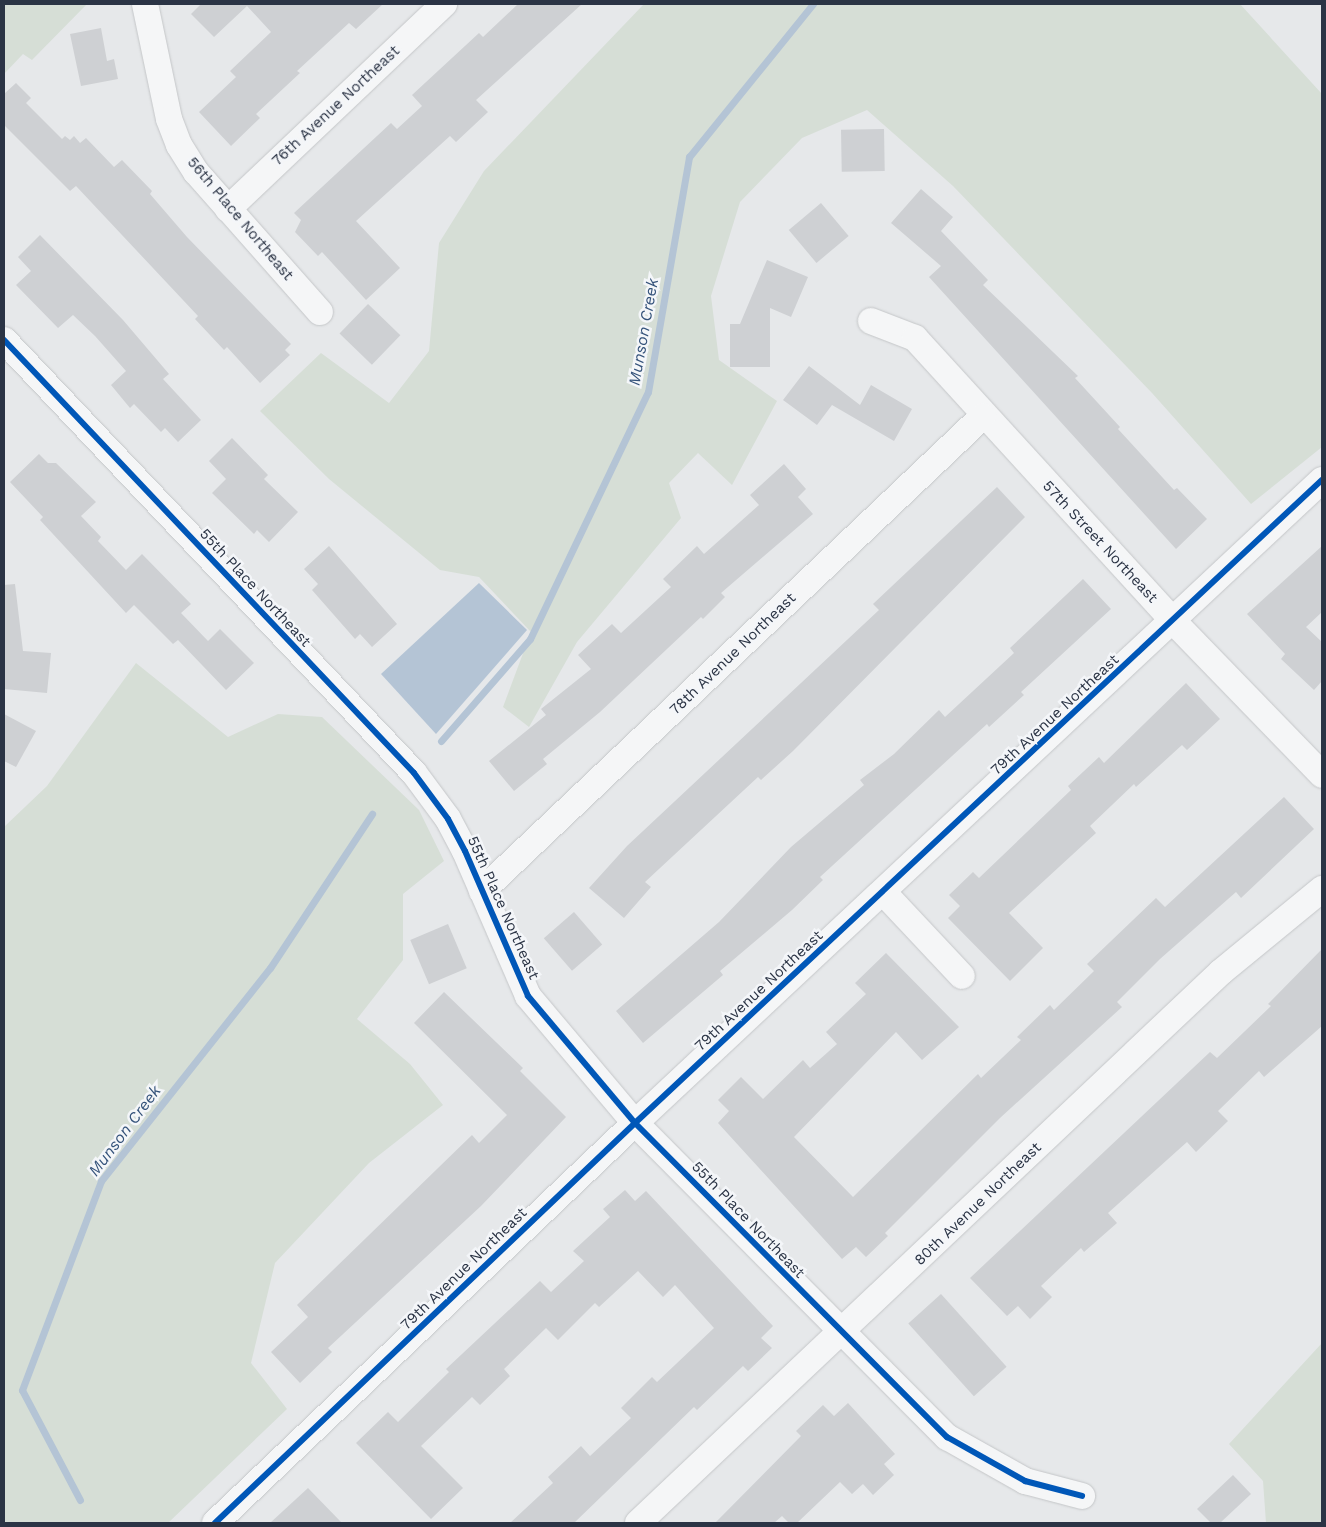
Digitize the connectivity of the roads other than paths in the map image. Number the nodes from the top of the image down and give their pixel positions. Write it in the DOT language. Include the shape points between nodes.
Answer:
graph roads {
  1 [pos="145,4"];
  2 [pos="444,4"];
  3 [pos="228,209"];
  4 [pos="320,312"];
  5 [pos="871,321"];
  6 [pos="4,340"];
  7 [pos="983,416"];
  8 [pos="1322,480"];
  9 [pos="1173,621"];
  10 [pos="1322,776"];
  11 [pos="1322,889"];
  12 [pos="482,892"];
  13 [pos="883,892"];
  14 [pos="962,976"];
  15 [pos="635,1123"];
  16 [pos="842,1333"];
  17 [pos="1082,1496"];
  18 [pos="215,1523"];
  19 [pos="638,1523"];
  1 -- 3 [label="street, 56th Place Northeast" via="169,119 179,145 196,172"];
  2 -- 3 [label="street, 76th Avenue Northeast"];
  3 -- 4 [label="street, 56th Place Northeast"];
  5 -- 7 [label="street, 57th Street Northeast" via="915,338"];
  6 -- 12 [label="street, 55th Place Northeast" via="414,773 448,819"];
  7 -- 9 [label="street, 57th Street Northeast"];
  7 -- 12 [label="street, 78th Avenue Northeast"];
  8 -- 9 [label="street, 79th Avenue Northeast"];
  9 -- 10 [label="street, 57th Street Northeast"];
  9 -- 13 [label="street, 79th Avenue Northeast"];
  11 -- 16 [label="street, 80th Avenue Northeast" via="1221,972"];
  12 -- 15 [label="street, 55th Place Northeast" via="528,996"];
  13 -- 14 [label="street"];
  13 -- 15 [label="street, 79th Avenue Northeast"];
  15 -- 16 [label="street, 55th Place Northeast"];
  15 -- 18 [label="street, 79th Avenue Northeast"];
  16 -- 17 [label="street, 55th Place Northeast" via="926,1420 974,1456 1026,1481"];
  16 -- 19 [label="street, 80th Avenue Northeast"];
}
